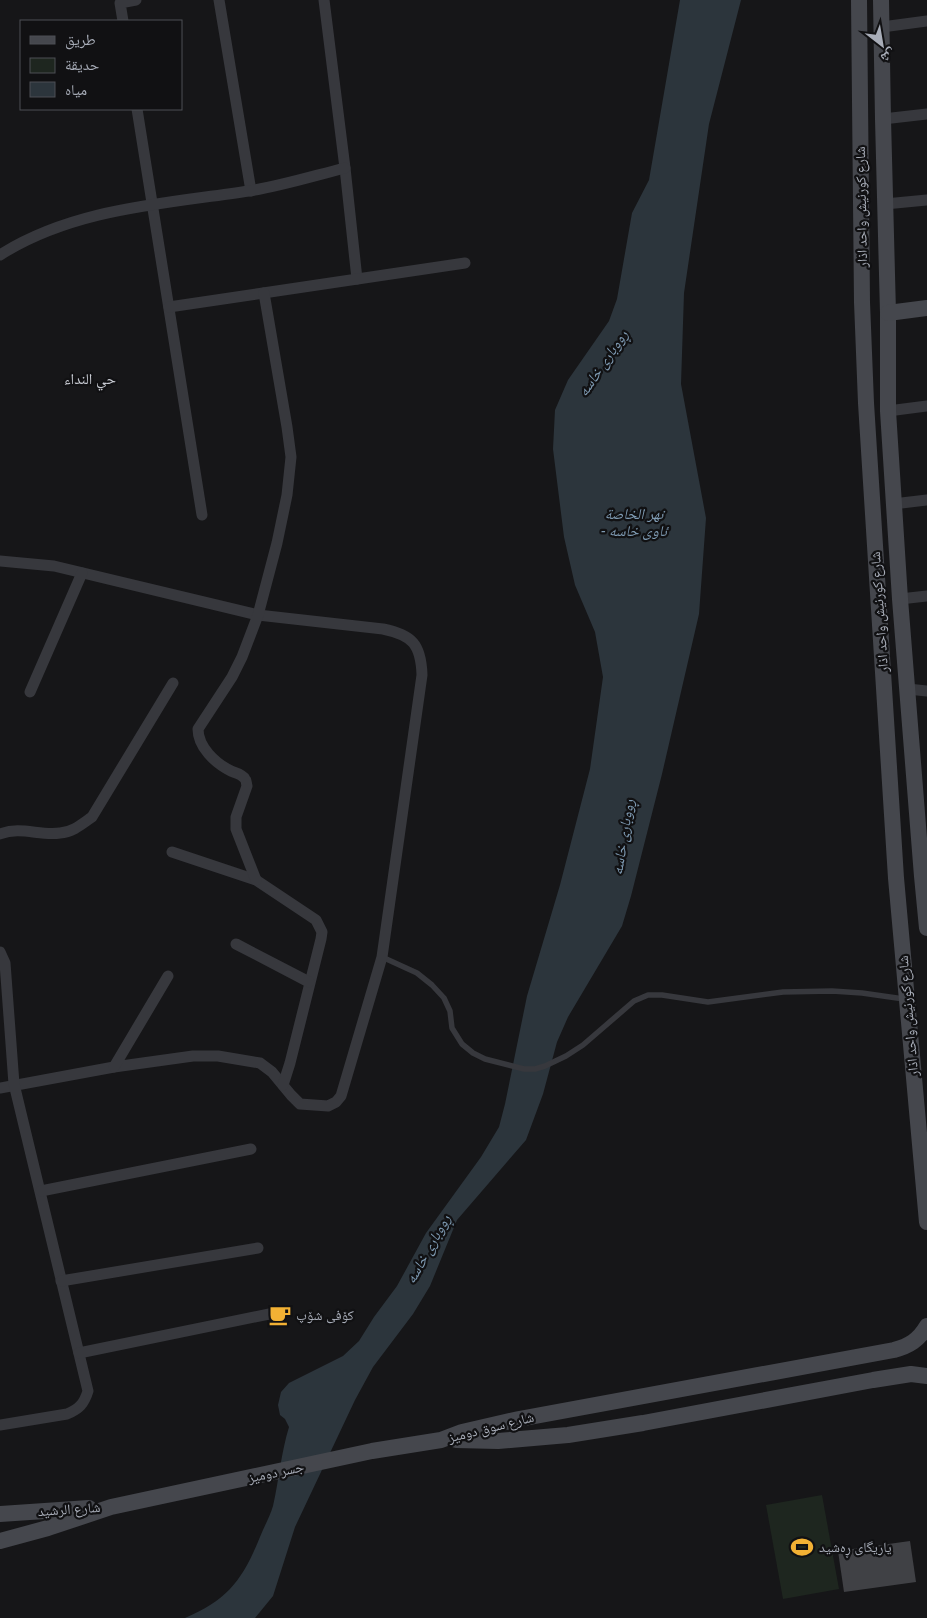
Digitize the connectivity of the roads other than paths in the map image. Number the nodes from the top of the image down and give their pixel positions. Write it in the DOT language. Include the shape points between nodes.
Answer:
graph roads {
  1 [pos="136,0"];
  2 [pos="219,0"];
  3 [pos="324,0"];
  4 [pos="859,0"];
  5 [pos="881,0"];
  6 [pos="120,2"];
  7 [pos="123,20"];
  8 [pos="927,21"];
  9 [pos="882,27"];
  10 [pos="137,110"];
  11 [pos="927,114"];
  12 [pos="882,119"];
  13 [pos="345,168"];
  14 [pos="252,191"];
  15 [pos="927,200"];
  16 [pos="153,204"];
  17 [pos="885,204"];
  18 [pos="0,255"];
  19 [pos="465,264"];
  20 [pos="357,279"];
  21 [pos="264,293"];
  22 [pos="169,307"];
  23 [pos="927,308"];
  24 [pos="888,313"];
  25 [pos="927,406"];
  26 [pos="888,411"];
  27 [pos="927,500"];
  28 [pos="893,504"];
  29 [pos="202,515"];
  30 [pos="0,561"];
  31 [pos="82,574"];
  32 [pos="927,596"];
  33 [pos="900,599"];
  34 [pos="258,615"];
  35 [pos="172,683"];
  36 [pos="927,687"];
  37 [pos="911,688"];
  38 [pos="927,691"];
  39 [pos="30,692"];
  40 [pos="921,788"];
  41 [pos="0,834"];
  42 [pos="172,852"];
  43 [pos="922,876"];
  44 [pos="896,878"];
  45 [pos="256,880"];
  46 [pos="927,927"];
  47 [pos="236,944"];
  48 [pos="0,952"];
  49 [pos="382,956"];
  50 [pos="168,976"];
  51 [pos="309,982"];
  52 [pos="907,1000"];
  53 [pos="114,1067"];
  54 [pos="14,1084"];
  55 [pos="283,1085"];
  56 [pos="0,1088"];
  57 [pos="251,1150"];
  58 [pos="40,1191"];
  59 [pos="927,1222"];
  60 [pos="258,1248"];
  61 [pos="61,1282"];
  62 [pos="279,1312"];
  63 [pos="927,1326"];
  64 [pos="79,1353"];
  65 [pos="927,1376"];
  66 [pos="0,1425"];
  67 [pos="441,1440"];
  68 [pos="111,1507"];
  69 [pos="0,1514"];
  70 [pos="0,1541"];
  1 -- 6 [label="street"];
  2 -- 14 [label="street"];
  3 -- 13 [label="street"];
  4 -- 44 [label="main road, شارع كورنيش واحد اذار" via="866,403"];
  5 -- 9 [label="main road, شارع كورنيش واحد اذار"];
  6 -- 7 [label="street"];
  8 -- 9 [label="street"];
  9 -- 12 [label="main road, شارع كورنيش واحد اذار"];
  10 -- 16 [label="street"];
  11 -- 12 [label="street"];
  12 -- 17 [label="main road, شارع كورنيش واحد اذار"];
  13 -- 14 [label="street"];
  13 -- 20 [label="street"];
  14 -- 16 [label="street"];
  15 -- 17 [label="street"];
  16 -- 18 [label="street" via="74,220 37,234"];
  16 -- 22 [label="street"];
  17 -- 24 [label="main road, شارع كورنيش واحد اذار"];
  19 -- 20 [label="street"];
  20 -- 21 [label="street"];
  21 -- 22 [label="street"];
  21 -- 34 [label="street" via="291,456 279,534"];
  22 -- 29 [label="street"];
  23 -- 24 [label="main road"];
  24 -- 26 [label="main road, شارع كورنيش واحد اذار"];
  25 -- 26 [label="street"];
  26 -- 28 [label="main road, شارع كورنيش واحد اذار"];
  27 -- 28 [label="street"];
  28 -- 33 [label="main road, شارع كورنيش واحد اذار"];
  30 -- 31 [label="street" via="54,566"];
  31 -- 34 [label="street"];
  31 -- 39 [label="street"];
  32 -- 33 [label="street"];
  33 -- 37 [label="main road, شارع كورنيش واحد اذار"];
  34 -- 45 [label="street" via="232,677 198,729 201,743 214,760 241,775 246,782 236,829"];
  34 -- 49 [label="street" via="400,632 414,642 422,657"];
  35 -- 41 [label="street" via="92,817 78,828 61,833 24,830"];
  36 -- 37 [label="street"];
  37 -- 38 [label="street"];
  37 -- 40 [label="main road, شارع كورنيش واحد اذار"];
  40 -- 43 [label="main road, شارع كورنيش واحد اذار"];
  42 -- 45 [label="street"];
  43 -- 44 [label="main road"];
  43 -- 46 [label="main road, شارع كورنيش واحد اذار"];
  44 -- 52 [label="main road, شارع كورنيش واحد اذار"];
  45 -- 51 [label="street" via="320,925 321,939"];
  47 -- 51 [label="street"];
  48 -- 54 [label="street" via="4,963"];
  49 -- 52 [label="lane" via="417,973 444,998 452,1028 467,1049 485,1059 524,1069 535,1069 583,1046 634,1001 648,995 708,1002 783,992 832,991"];
  49 -- 55 [label="street" via="341,1096 328,1106 300,1104"];
  50 -- 53 [label="street"];
  51 -- 55 [label="street"];
  52 -- 59 [label="main road, شارع كورنيش واحد اذار"];
  53 -- 54 [label="street"];
  53 -- 55 [label="street" via="193,1056 218,1056 260,1063"];
  54 -- 56 [label="street"];
  54 -- 58 [label="street"];
  57 -- 58 [label="street"];
  58 -- 61 [label="street"];
  60 -- 61 [label="street"];
  61 -- 64 [label="street"];
  62 -- 64 [label="street"];
  63 -- 67 [label="main road, شارع سوق دوميز" via="912,1344 894,1350 519,1419"];
  64 -- 66 [label="street" via="88,1391 77,1410"];
  65 -- 67 [label="main road, شارع سوق دوميز" via="889,1377 568,1435 498,1441"];
  67 -- 68 [label="main road, جسر دوميز" via="372,1451"];
  68 -- 69 [label="main road, شارع الرشيد"];
  68 -- 70 [label="main road, شارع الرشيد"];
}
